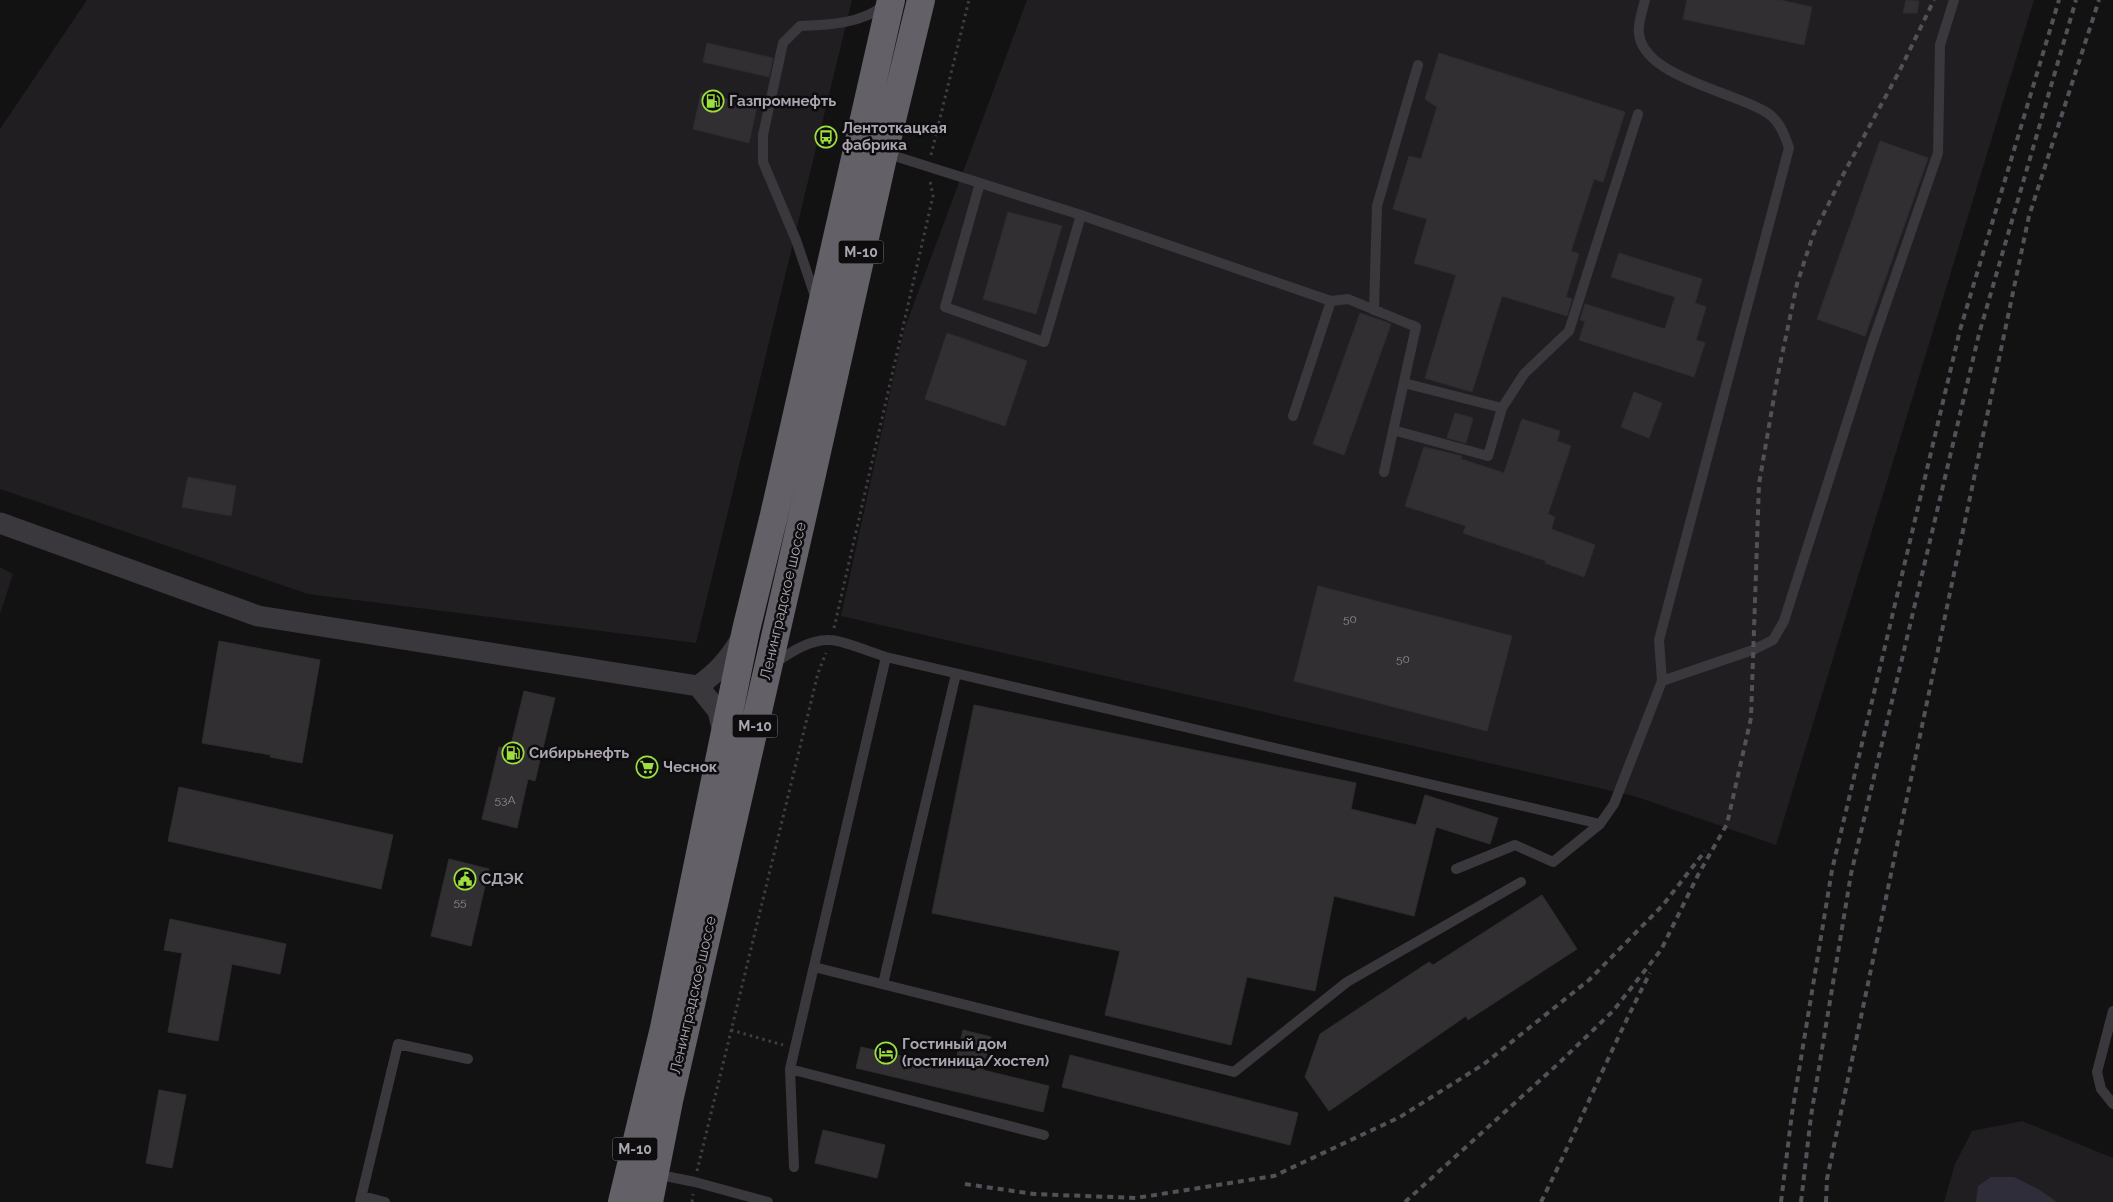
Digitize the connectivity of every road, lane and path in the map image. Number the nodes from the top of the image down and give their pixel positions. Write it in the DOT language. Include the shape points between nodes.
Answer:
graph roads {
  1 [pos="891,0"];
  2 [pos="921,0"];
  3 [pos="969,0"];
  4 [pos="1645,0"];
  5 [pos="1954,0"];
  6 [pos="1418,65"];
  7 [pos="1638,114"];
  8 [pos="870,149"];
  9 [pos="928,167"];
  10 [pos="980,183"];
  11 [pos="1081,215"];
  12 [pos="1331,301"];
  13 [pos="1374,310"];
  14 [pos="819,317"];
  15 [pos="1404,382"];
  16 [pos="1502,408"];
  17 [pos="1294,416"];
  18 [pos="1393,430"];
  19 [pos="1384,472"];
  20 [pos="0,524"];
  21 [pos="746,630"];
  22 [pos="831,639"];
  23 [pos="886,657"];
  24 [pos="768,668"];
  25 [pos="956,674"];
  26 [pos="1662,681"];
  27 [pos="698,686"];
  28 [pos="724,737"];
  29 [pos="1600,824"];
  30 [pos="1456,869"];
  31 [pos="1521,882"];
  32 [pos="814,967"];
  33 [pos="883,984"];
  34 [pos="2113,1012"];
  35 [pos="731,1030"];
  36 [pos="795,1048"];
  37 [pos="468,1059"];
  38 [pos="790,1069"];
  39 [pos="2113,1104"];
  40 [pos="1044,1135"];
  41 [pos="794,1167"];
  42 [pos="655,1174"];
  43 [pos="695,1182"];
  44 [pos="361,1199"];
  45 [pos="385,1202"];
  46 [pos="622,1202"];
  47 [pos="649,1202"];
  48 [pos="692,1202"];
  49 [pos="768,1202"];
  1 -- 8 [label="highway, Ленинградское шоссе / М-10"];
  1 -- 14 [label="lane" via="876,12 836,24 800,26 783,43 763,135 762,162 813,286"];
  2 -- 8 [label="highway, Ленинградское шоссе / М-10"];
  3 -- 9 [label="path"];
  4 -- 26 [label="lane" via="1638,28 1644,51 1663,68 1765,111 1782,127 1789,148 1659,640"];
  5 -- 26 [label="lane" via="1940,45 1938,153 1871,347 1784,621 1774,640"];
  6 -- 13 [label="lane" via="1378,206"];
  7 -- 16 [label="lane" via="1569,331 1524,374"];
  8 -- 9 [label="lane"];
  8 -- 14 [label="highway, Ленинградское шоссе / М-10"];
  8 -- 24 [label="highway, Ленинградское шоссе / М-10"];
  9 -- 10 [label="lane"];
  9 -- 22 [label="path" via="933,196"];
  10 -- 11 [label="lane"];
  10 -- 11 [label="lane" via="945,307 1044,342"];
  11 -- 12 [label="lane"];
  12 -- 13 [label="lane" via="1348,299"];
  12 -- 17 [label="lane"];
  13 -- 15 [label="lane" via="1416,327"];
  14 -- 21 [label="highway, Ленинградское шоссе / М-10"];
  15 -- 16 [label="lane"];
  15 -- 18 [label="lane"];
  16 -- 18 [label="lane" via="1488,456"];
  18 -- 19 [label="lane"];
  20 -- 27 [label="street" via="258,616"];
  21 -- 27 [label="street" via="727,661"];
  21 -- 28 [label="highway, Ленинградское шоссе / М-10"];
  22 -- 23 [label="lane"];
  22 -- 24 [label="lane" via="808,644"];
  22 -- 35 [label="path" via="818,673"];
  23 -- 25 [label="lane"];
  23 -- 32 [label="lane"];
  24 -- 42 [label="highway, Ленинградское шоссе / М-10"];
  25 -- 29 [label="lane"];
  25 -- 33 [label="lane"];
  26 -- 29 [label="lane" via="1614,804"];
  27 -- 28 [label="street" via="718,711"];
  28 -- 46 [label="highway, Ленинградское шоссе / М-10" via="648,1096"];
  29 -- 30 [label="lane" via="1553,862 1515,845"];
  31 -- 33 [label="lane" via="1347,982 1234,1072"];
  32 -- 33 [label="lane"];
  32 -- 36 [label="lane"];
  34 -- 39 [label="lane" via="2097,1072 2101,1089"];
  35 -- 36 [label="path"];
  35 -- 43 [label="path"];
  36 -- 38 [label="lane"];
  37 -- 44 [label="lane" via="398,1044"];
  38 -- 40 [label="lane"];
  38 -- 41 [label="lane"];
  42 -- 43 [label="lane"];
  42 -- 47 [label="highway, Ленинградское шоссе / М-10"];
  43 -- 48 [label="path"];
  43 -- 49 [label="lane"];
  44 -- 45 [label="lane"];
}
